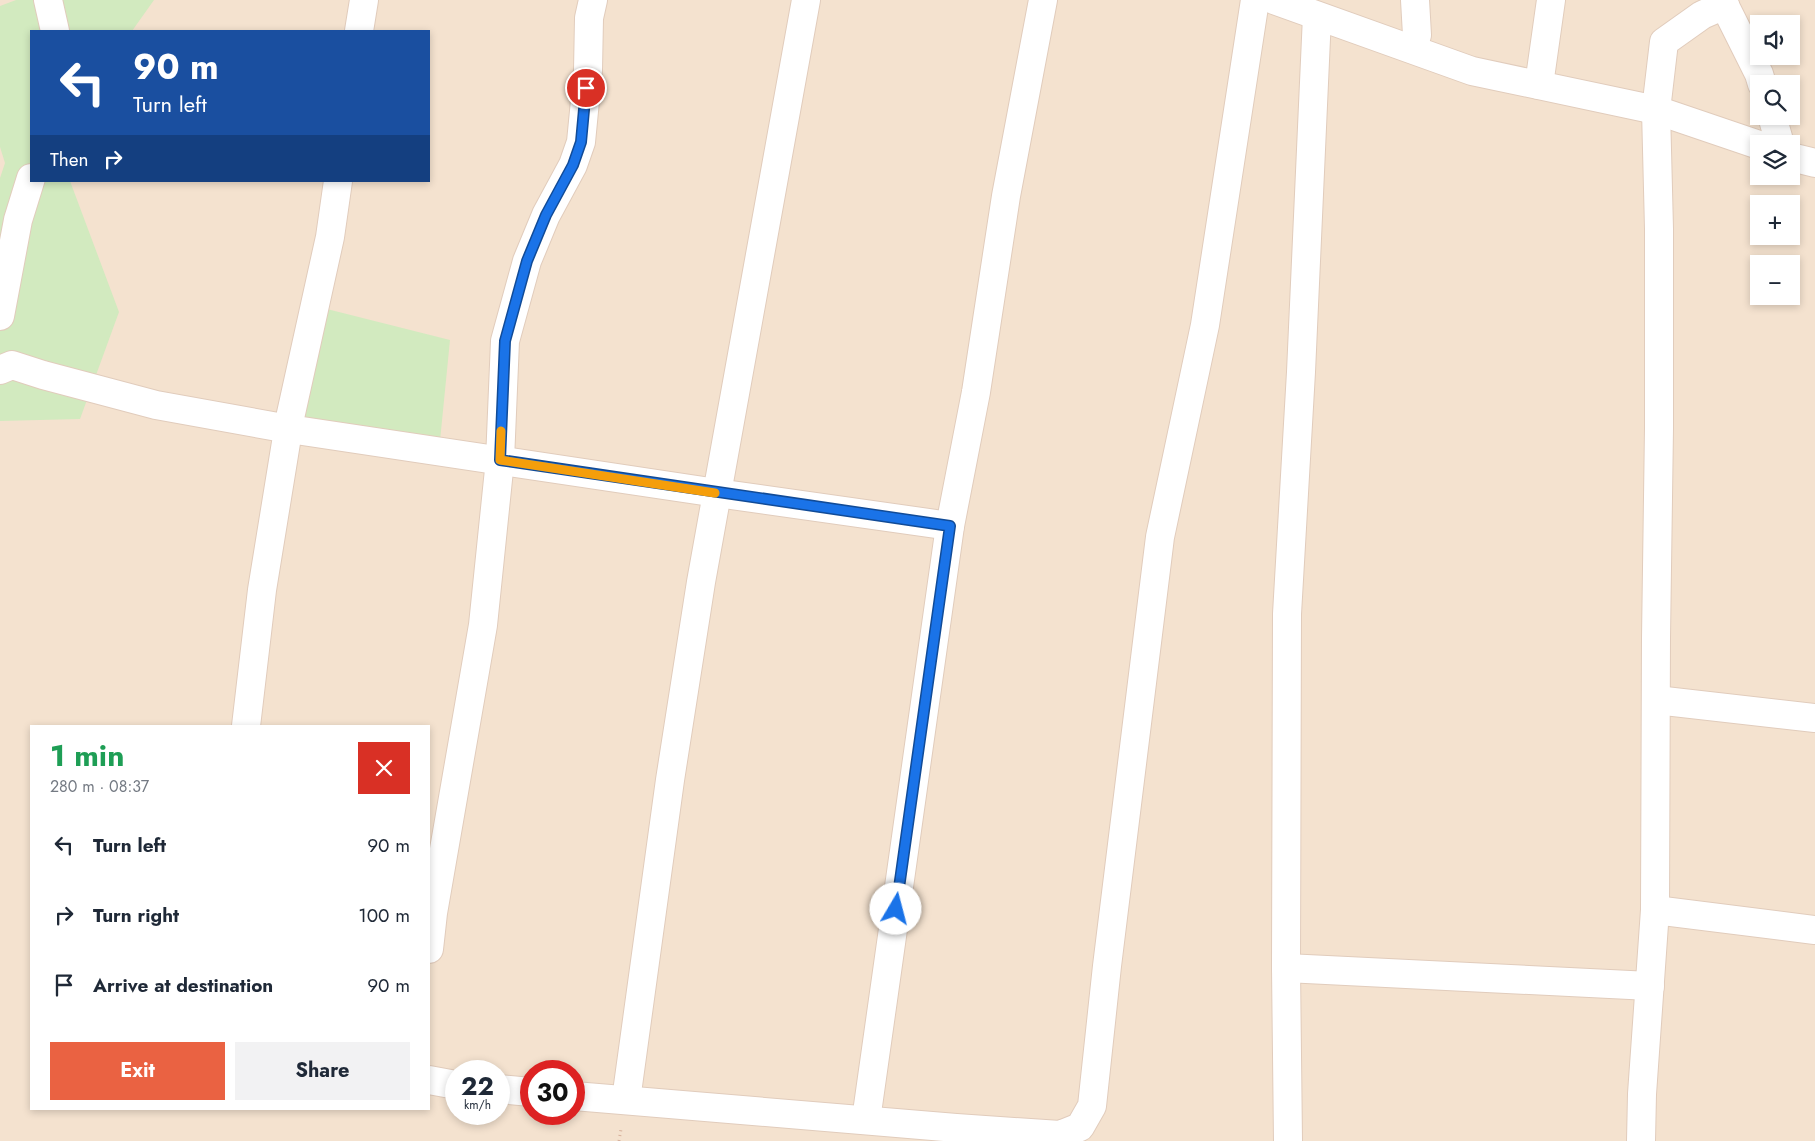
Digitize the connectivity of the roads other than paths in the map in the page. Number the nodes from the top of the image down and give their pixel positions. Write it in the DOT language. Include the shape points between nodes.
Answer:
graph roads {
  1 [pos="48,0"];
  2 [pos="364,0"];
  3 [pos="593,0"];
  4 [pos="806,0"];
  5 [pos="1043,0"];
  6 [pos="1255,0"];
  7 [pos="1274,0"];
  8 [pos="1415,0"];
  9 [pos="1551,0"];
  10 [pos="1724,2"];
  11 [pos="1317,16"];
  12 [pos="55,30"];
  13 [pos="359,30"];
  14 [pos="1413,49"];
  15 [pos="1759,75"];
  16 [pos="1540,84"];
  17 [pos="1656,110"];
  18 [pos="1750,143"];
  19 [pos="1800,159"];
  20 [pos="1815,163"];
  21 [pos="30,181"];
  22 [pos="338,182"];
  23 [pos="0,316"];
  24 [pos="0,370"];
  25 [pos="289,429"];
  26 [pos="500,460"];
  27 [pos="717,493"];
  28 [pos="950,526"];
  29 [pos="1656,700"];
  30 [pos="1815,718"];
  31 [pos="246,725"];
  32 [pos="1655,910"];
  33 [pos="1815,930"];
  34 [pos="430,940"];
  35 [pos="1286,968"];
  36 [pos="1650,986"];
  37 [pos="430,1080"];
  38 [pos="445,1083"];
  39 [pos="585,1097"];
  40 [pos="626,1100"];
  41 [pos="866,1120"];
  42 [pos="1288,1141"];
  43 [pos="1641,1141"];
  1 -- 12 [label="street"];
  2 -- 13 [label="street"];
  3 -- 26 [label="street" via="581,142 527,261 505,341"];
  4 -- 27 [label="street"];
  5 -- 28 [label="street"];
  6 -- 41 [label="street" via="1204,325 1160,537 1092,1106 1080,1127 1060,1135"];
  7 -- 11 [label="street"];
  8 -- 14 [label="street" via="1417,35"];
  9 -- 16 [label="street"];
  10 -- 15 [label="street"];
  10 -- 17 [label="street" via="1664,42"];
  11 -- 14 [label="street"];
  11 -- 35 [label="street" via="1287,614"];
  14 -- 16 [label="street" via="1472,71"];
  16 -- 17 [label="street"];
  17 -- 18 [label="street"];
  17 -- 29 [label="street" via="1660,249"];
  19 -- 20 [label="street"];
  21 -- 23 [label="street" via="18,220"];
  22 -- 25 [label="street" via="330,237"];
  24 -- 25 [label="street" via="12,365 156,405"];
  25 -- 26 [label="street"];
  25 -- 31 [label="street" via="262,590"];
  26 -- 27 [label="street"];
  26 -- 34 [label="street" via="483,625"];
  27 -- 28 [label="street"];
  27 -- 40 [label="street" via="670,780"];
  28 -- 41 [label="street"];
  29 -- 30 [label="street"];
  29 -- 32 [label="street"];
  32 -- 33 [label="street"];
  32 -- 36 [label="street"];
  35 -- 36 [label="street"];
  35 -- 42 [label="street"];
  36 -- 43 [label="street"];
  37 -- 38 [label="street"];
  39 -- 40 [label="street"];
  40 -- 41 [label="street"];
}
